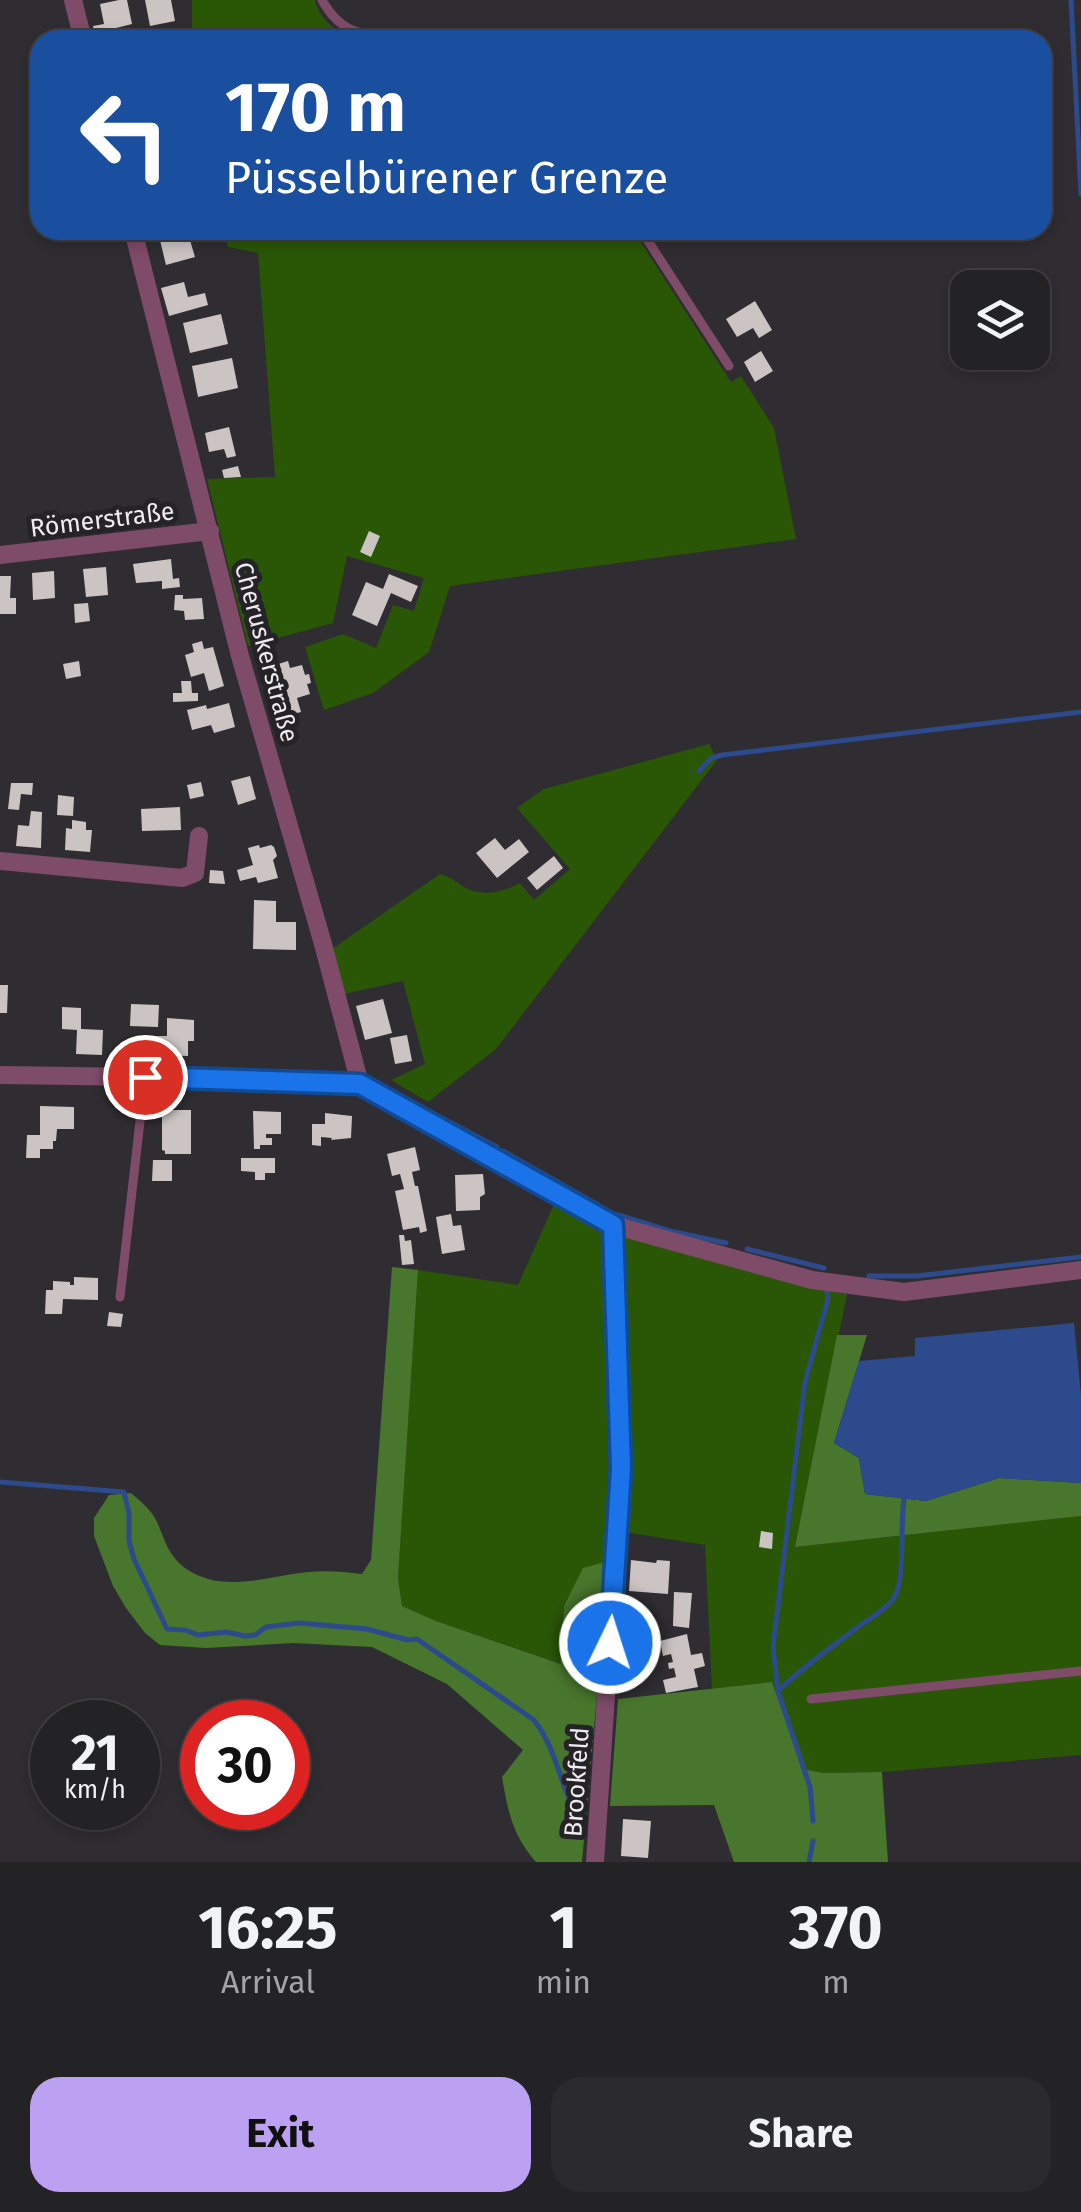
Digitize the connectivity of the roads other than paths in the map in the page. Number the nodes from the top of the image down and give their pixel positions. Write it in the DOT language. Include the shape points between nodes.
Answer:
graph roads {
  1 [pos="73,0"];
  2 [pos="322,0"];
  3 [pos="80,30"];
  4 [pos="351,30"];
  5 [pos="136,240"];
  6 [pos="647,240"];
  7 [pos="729,366"];
  8 [pos="210,531"];
  9 [pos="0,556"];
  10 [pos="199,836"];
  11 [pos="0,861"];
  12 [pos="0,1075"];
  13 [pos="145,1077"];
  14 [pos="360,1084"];
  15 [pos="613,1225"];
  16 [pos="1081,1270"];
  17 [pos="120,1297"];
  18 [pos="1081,1671"];
  19 [pos="811,1699"];
  20 [pos="595,1862"];
  1 -- 3 [label="street"];
  2 -- 4 [label="lane"];
  5 -- 8 [label="street, Cheruskerstraße"];
  6 -- 7 [label="lane"];
  8 -- 9 [label="street, Römerstraße"];
  8 -- 14 [label="street, Cheruskerstraße"];
  10 -- 11 [label="street" via="195,873 182,878"];
  12 -- 13 [label="street"];
  13 -- 14 [label="street"];
  13 -- 17 [label="lane"];
  14 -- 15 [label="street"];
  15 -- 16 [label="street" via="812,1280 904,1292"];
  15 -- 20 [label="street, Brookfeld" via="621,1468"];
  18 -- 19 [label="lane"];
}
